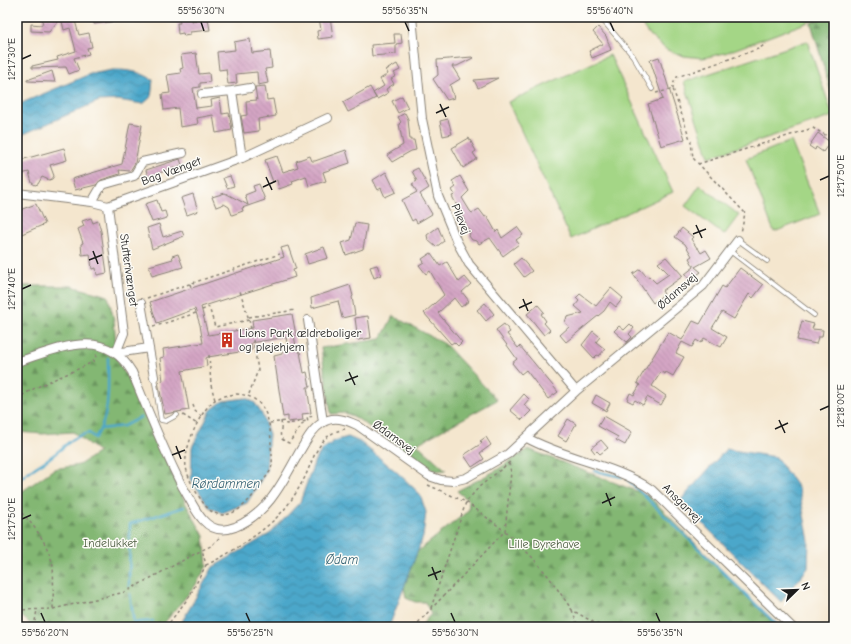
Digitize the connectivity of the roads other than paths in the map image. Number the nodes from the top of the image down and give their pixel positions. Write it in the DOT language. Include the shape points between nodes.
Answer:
graph roads {
  1 [pos="412,17"];
  2 [pos="600,17"];
  3 [pos="250,88"];
  4 [pos="652,89"];
  5 [pos="232,91"];
  6 [pos="202,94"];
  7 [pos="328,118"];
  8 [pos="183,153"];
  9 [pos="242,158"];
  10 [pos="17,193"];
  11 [pos="92,202"];
  12 [pos="108,206"];
  13 [pos="738,240"];
  14 [pos="730,251"];
  15 [pos="767,261"];
  16 [pos="141,303"];
  17 [pos="814,315"];
  18 [pos="308,320"];
  19 [pos="149,348"];
  20 [pos="116,353"];
  21 [pos="17,362"];
  22 [pos="154,377"];
  23 [pos="576,391"];
  24 [pos="177,415"];
  25 [pos="322,418"];
  26 [pos="527,438"];
  27 [pos="792,627"];
  1 -- 23 [label="street, Pilevej" via="422,119 438,196 457,242 469,264"];
  2 -- 4 [label="lane" via="632,56"];
  3 -- 5 [label="street"];
  5 -- 6 [label="street"];
  5 -- 9 [label="street"];
  7 -- 9 [label="street, Bag Vænget"];
  8 -- 11 [label="street" via="142,162 134,176 102,185"];
  9 -- 12 [label="street, Bag Vænget"];
  10 -- 11 [label="street"];
  11 -- 12 [label="street"];
  12 -- 20 [label="street, Stutterivænget" via="124,333"];
  13 -- 14 [label="street, Ødamsvej"];
  13 -- 15 [label="lane"];
  14 -- 17 [label="lane"];
  14 -- 23 [label="street, Ødamsvej" via="703,286"];
  16 -- 19 [label="street"];
  18 -- 25 [label="street"];
  19 -- 20 [label="street"];
  19 -- 22 [label="street"];
  20 -- 21 [label="street" via="99,345 87,343 71,345"];
  20 -- 25 [label="street" via="126,361 132,372 168,459 196,511 213,529 226,531 247,522 274,498 310,434"];
  22 -- 24 [label="lane" via="161,420 166,421"];
  23 -- 26 [label="street, Ødamsvej"];
  25 -- 26 [label="street, Ødamsvej" via="345,419 429,476 453,481 481,471"];
  26 -- 27 [label="street, Ansgarvej" via="542,446 627,475 652,490"];
}
